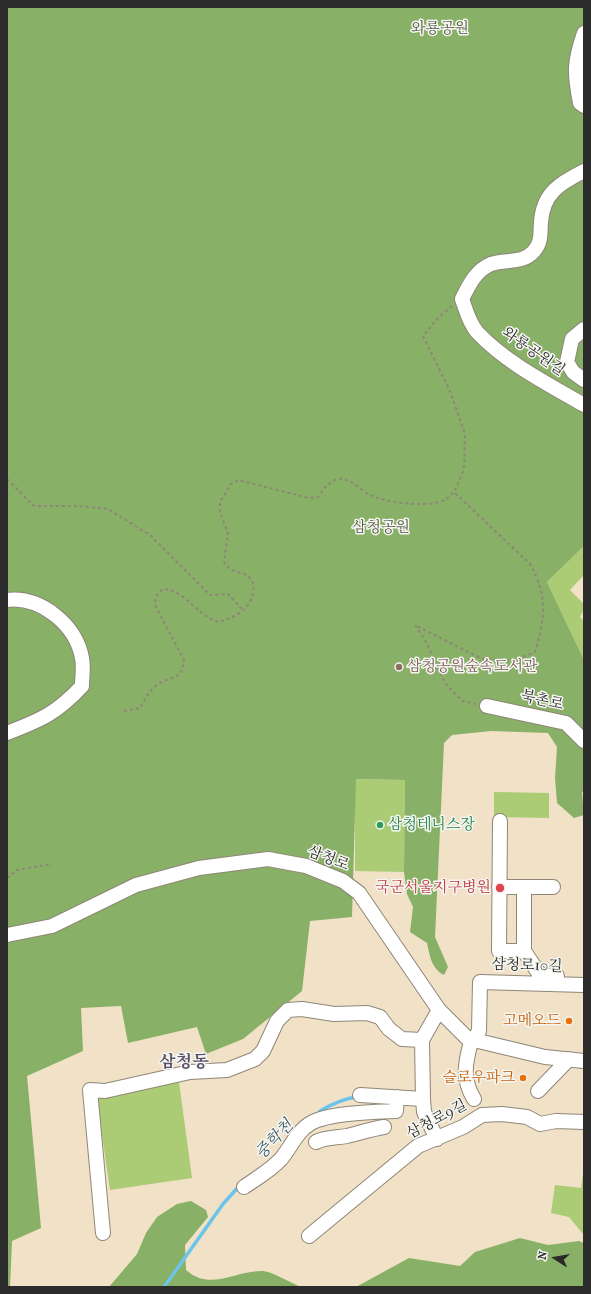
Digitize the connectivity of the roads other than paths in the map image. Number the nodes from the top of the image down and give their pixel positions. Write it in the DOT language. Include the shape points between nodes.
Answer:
graph roads {
  1 [pos="584,33"];
  2 [pos="584,106"];
  3 [pos="584,171"];
  4 [pos="584,329"];
  5 [pos="584,380"];
  6 [pos="584,405"];
  7 [pos="7,600"];
  8 [pos="487,706"];
  9 [pos="7,733"];
  10 [pos="584,741"];
  11 [pos="500,821"];
  12 [pos="499,887"];
  13 [pos="524,887"];
  14 [pos="553,887"];
  15 [pos="7,935"];
  16 [pos="524,951"];
  17 [pos="584,976"];
  18 [pos="584,985"];
  19 [pos="439,1010"];
  20 [pos="422,1040"];
  21 [pos="472,1041"];
  22 [pos="569,1060"];
  23 [pos="584,1061"];
  24 [pos="538,1091"];
  25 [pos="360,1095"];
  26 [pos="397,1098"];
  27 [pos="423,1099"];
  28 [pos="474,1099"];
  29 [pos="584,1122"];
  30 [pos="384,1127"];
  31 [pos="437,1139"];
  32 [pos="316,1142"];
  33 [pos="244,1187"];
  34 [pos="103,1233"];
  35 [pos="309,1236"];
  1 -- 2 [label="street" via="577,54 574,76 580,103"];
  3 -- 6 [label="street, 와룡공원길" via="562,183 547,196 541,222 541,240 534,251 525,259 491,264 470,281 462,299 477,332 504,356"];
  4 -- 5 [label="street" via="572,339 567,362 573,372"];
  7 -- 9 [label="street" via="30,601 59,617 69,628 82,658 82,686 68,702 42,720"];
  8 -- 10 [label="street, 북촌로" via="566,723"];
  11 -- 12 [label="street"];
  12 -- 13 [label="street"];
  12 -- 16 [label="street" via="498,951"];
  13 -- 14 [label="street"];
  13 -- 16 [label="street"];
  15 -- 19 [label="street, 삼청로" via="52,926 136,885 199,868 268,859 306,866 344,881 359,893"];
  16 -- 17 [label="street" via="540,975"];
  18 -- 21 [label="street, 삼청로10길" via="480,982 478,1031"];
  19 -- 20 [label="street"];
  19 -- 21 [label="street, 삼청로"];
  20 -- 27 [label="street"];
  20 -- 34 [label="street" via="402,1039 389,1029 380,1017 367,1013 334,1014 302,1009 288,1010 278,1021 263,1051 255,1059 227,1070 190,1072 106,1091 90,1090"];
  21 -- 22 [label="street"];
  21 -- 28 [label="street" via="464,1067 469,1091"];
  22 -- 23 [label="street"];
  22 -- 24 [label="street"];
  25 -- 26 [label="street"];
  26 -- 27 [label="street"];
  26 -- 33 [label="street" via="396,1111 357,1114 310,1124 296,1136 272,1168"];
  27 -- 31 [label="street" via="424,1112"];
  29 -- 31 [label="street, 삼청로9길" via="556,1121 540,1124 527,1117 482,1115"];
  30 -- 32 [label="street"];
  31 -- 35 [label="street, 삼청로9길" via="418,1146"];
}
